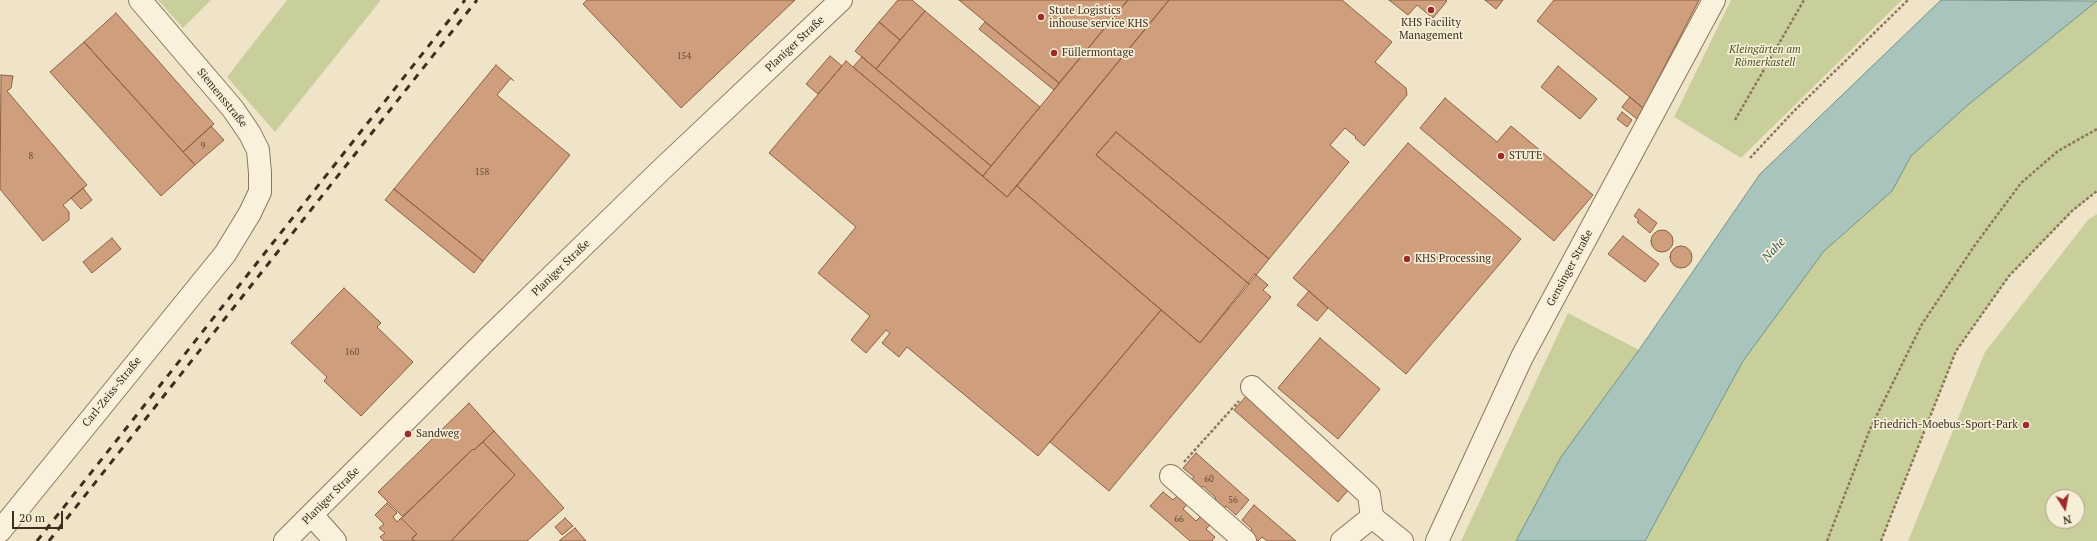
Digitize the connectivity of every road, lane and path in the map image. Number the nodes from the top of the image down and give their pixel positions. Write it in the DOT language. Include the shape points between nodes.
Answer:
graph roads {
  1 [pos="140,0"];
  2 [pos="841,0"];
  3 [pos="1714,0"];
  4 [pos="1804,0"];
  5 [pos="1908,0"];
  6 [pos="1735,120"];
  7 [pos="2097,129"];
  8 [pos="1750,158"];
  9 [pos="2097,191"];
  10 [pos="225,254"];
  11 [pos="1252,387"];
  12 [pos="1171,476"];
  13 [pos="312,515"];
  14 [pos="1372,517"];
  15 [pos="0,531"];
  16 [pos="286,541"];
  17 [pos="335,541"];
  18 [pos="1245,541"];
  19 [pos="1342,541"];
  20 [pos="1402,541"];
  21 [pos="1437,541"];
  22 [pos="1828,541"];
  23 [pos="1881,541"];
  1 -- 10 [label="street, Siemensstraße" via="233,109 258,150 260,192"];
  2 -- 13 [label="street, Planiger Straße" via="660,171"];
  3 -- 21 [label="street, Gensinger Straße" via="1522,357"];
  4 -- 6 [label="path"];
  5 -- 8 [label="path" via="1793,112"];
  7 -- 22 [label="path" via="2058,151 2021,183 1975,245 1922,324 1870,429"];
  9 -- 23 [label="path" via="2072,212 2009,276 1956,351"];
  10 -- 15 [label="street, Carl-Zeiss-Straße"];
  11 -- 12 [label="path"];
  11 -- 14 [label="street" via="1369,495"];
  12 -- 18 [label="street"];
  13 -- 16 [label="street, Planiger Straße"];
  13 -- 17 [label="street"];
  14 -- 19 [label="street"];
  14 -- 20 [label="street"];
}
